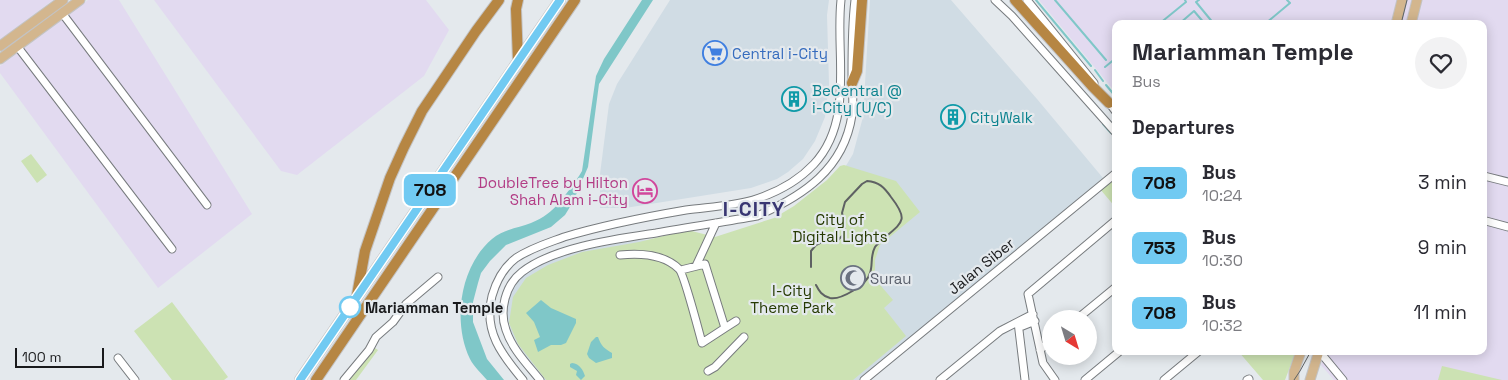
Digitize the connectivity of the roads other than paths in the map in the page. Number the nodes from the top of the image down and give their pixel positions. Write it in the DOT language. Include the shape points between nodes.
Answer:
graph roads {
  1 [pos="63,0"];
  2 [pos="80,0"];
  3 [pos="499,0"];
  4 [pos="518,0"];
  5 [pos="560,0"];
  6 [pos="575,0"];
  7 [pos="841,0"];
  8 [pos="854,0"];
  9 [pos="862,0"];
  10 [pos="995,0"];
  11 [pos="1015,0"];
  12 [pos="1027,0"];
  13 [pos="1402,0"];
  14 [pos="1417,0"];
  15 [pos="62,13"];
  16 [pos="1397,20"];
  17 [pos="1412,20"];
  18 [pos="0,46"];
  19 [pos="17,46"];
  20 [pos="0,59"];
  21 [pos="518,61"];
  22 [pos="852,83"];
  23 [pos="1109,103"];
  24 [pos="1112,107"];
  25 [pos="1112,128"];
  26 [pos="1112,176"];
  27 [pos="1487,177"];
  28 [pos="1508,182"];
  29 [pos="207,206"];
  30 [pos="1487,221"];
  31 [pos="716,223"];
  32 [pos="1112,223"];
  33 [pos="1508,227"];
  34 [pos="567,237"];
  35 [pos="172,249"];
  36 [pos="574,250"];
  37 [pos="620,255"];
  38 [pos="696,266"];
  39 [pos="681,270"];
  40 [pos="438,277"];
  41 [pos="1112,290"];
  42 [pos="356,298"];
  43 [pos="1088,310"];
  44 [pos="1034,318"];
  45 [pos="736,321"];
  46 [pos="1019,325"];
  47 [pos="725,328"];
  48 [pos="744,337"];
  49 [pos="1040,350"];
  50 [pos="1115,355"];
  51 [pos="1194,355"];
  52 [pos="1300,355"];
  53 [pos="1318,355"];
  54 [pos="1322,355"];
  55 [pos="118,358"];
  56 [pos="708,371"];
  57 [pos="135,380"];
  58 [pos="300,380"];
  59 [pos="316,380"];
  60 [pos="344,380"];
  61 [pos="524,380"];
  62 [pos="540,380"];
  63 [pos="864,380"];
  64 [pos="940,380"];
  65 [pos="1025,380"];
  66 [pos="1055,380"];
  67 [pos="1085,380"];
  68 [pos="1164,380"];
  69 [pos="1294,380"];
  70 [pos="1310,380"];
  71 [pos="1343,380"];
  1 -- 18 [label="main road"];
  2 -- 15 [label="main road"];
  3 -- 42 [label="highway" via="422,111 404,147 365,252"];
  4 -- 21 [label="highway"];
  5 -- 21 [label="highway"];
  6 -- 59 [label="highway"];
  7 -- 34 [label="street" via="838,115 830,141 815,163 798,178 753,200 597,227"];
  8 -- 22 [label="street"];
  9 -- 22 [label="highway" via="856,71"];
  10 -- 25 [label="street"];
  11 -- 23 [label="highway"];
  12 -- 23 [label="street"];
  13 -- 16 [label="main road"];
  14 -- 17 [label="main road"];
  15 -- 19 [label="main road"];
  15 -- 29 [label="street"];
  19 -- 20 [label="main road"];
  19 -- 35 [label="street"];
  21 -- 42 [label="highway"];
  22 -- 31 [label="street" via="852,115 847,136 834,161 820,178 778,207 757,216"];
  23 -- 24 [label="street"];
  26 -- 63 [label="street, Jalan Siber"];
  27 -- 28 [label="street"];
  30 -- 33 [label="street"];
  31 -- 36 [label="street" via="612,240"];
  31 -- 38 [label="street"];
  32 -- 44 [label="street" via="1030,292"];
  34 -- 36 [label="street"];
  34 -- 61 [label="street" via="537,246 515,259 494,288 490,306 491,327 497,346"];
  36 -- 62 [label="street" via="521,272 510,285 505,299 503,317 506,331 514,347"];
  37 -- 39 [label="street" via="653,256"];
  38 -- 39 [label="street"];
  38 -- 47 [label="street" via="705,264"];
  39 -- 47 [label="street" via="702,343"];
  40 -- 60 [label="street" via="412,298 382,330"];
  41 -- 43 [label="street"];
  42 -- 58 [label="highway"];
  44 -- 46 [label="street"];
  44 -- 49 [label="street"];
  45 -- 47 [label="street"];
  46 -- 64 [label="street" via="994,335"];
  46 -- 65 [label="street"];
  48 -- 56 [label="street"];
  49 -- 66 [label="street" via="1043,363"];
  50 -- 67 [label="street"];
  51 -- 68 [label="street"];
  52 -- 69 [label="main road"];
  53 -- 70 [label="main road"];
  54 -- 71 [label="street"];
  55 -- 57 [label="street"];
}
